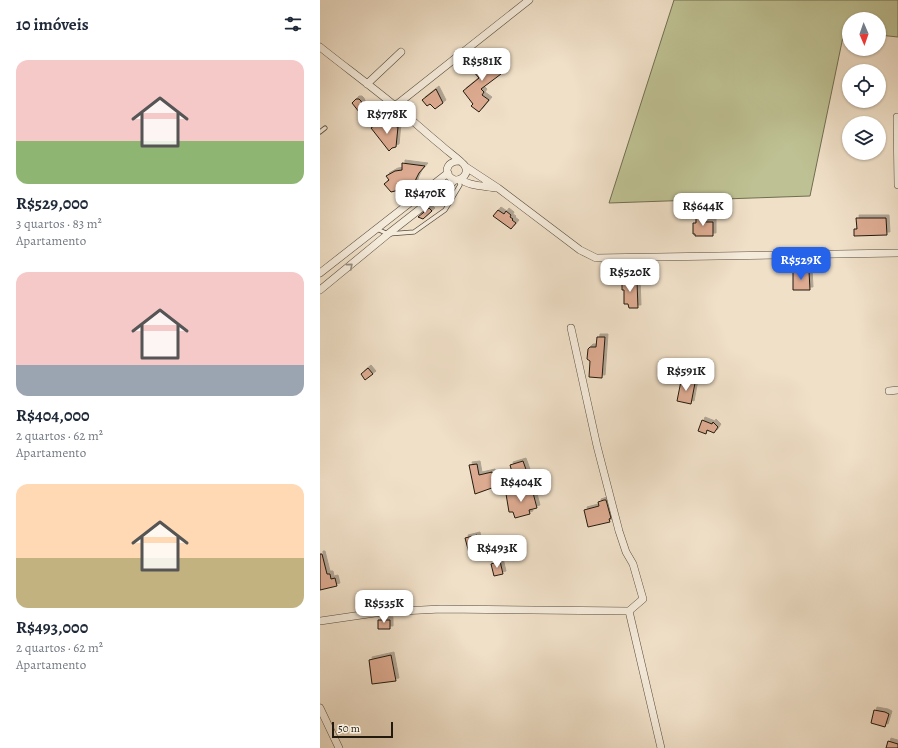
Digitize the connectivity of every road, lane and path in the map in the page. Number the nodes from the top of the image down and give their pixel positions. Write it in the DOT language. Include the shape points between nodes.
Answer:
graph roads {
  1 [pos="529,0"];
  2 [pos="320,48"];
  3 [pos="401,52"];
  4 [pos="367,84"];
  5 [pos="395,106"];
  6 [pos="898,117"];
  7 [pos="325,128"];
  8 [pos="320,132"];
  9 [pos="446,150"];
  10 [pos="459,161"];
  11 [pos="450,164"];
  12 [pos="466,167"];
  13 [pos="448,173"];
  14 [pos="458,179"];
  15 [pos="898,186"];
  16 [pos="430,187"];
  17 [pos="498,188"];
  18 [pos="436,197"];
  19 [pos="394,216"];
  20 [pos="402,224"];
  21 [pos="377,229"];
  22 [pos="388,234"];
  23 [pos="898,253"];
  24 [pos="320,274"];
  25 [pos="320,290"];
  26 [pos="571,328"];
  27 [pos="898,390"];
  28 [pos="889,391"];
  29 [pos="629,611"];
  30 [pos="320,621"];
  31 [pos="320,708"];
  32 [pos="339,748"];
  33 [pos="661,748"];
  1 -- 5 [label="street"];
  2 -- 4 [label="street"];
  3 -- 4 [label="street"];
  4 -- 5 [label="street"];
  5 -- 9 [label="street"];
  6 -- 15 [label="street"];
  7 -- 8 [label="lane"];
  9 -- 10 [label="street"];
  9 -- 11 [label="street"];
  10 -- 11 [label="street"];
  10 -- 12 [label="street"];
  11 -- 13 [label="street" via="447,168"];
  12 -- 14 [label="street" via="465,175"];
  12 -- 17 [label="street"];
  13 -- 14 [label="street" via="452,178"];
  13 -- 16 [label="street"];
  14 -- 17 [label="street" via="471,184"];
  14 -- 18 [label="street"];
  14 -- 22 [label="lane" via="460,186 446,210 414,232"];
  16 -- 18 [label="street"];
  16 -- 19 [label="street"];
  17 -- 23 [label="street" via="580,250 596,258"];
  18 -- 20 [label="street"];
  19 -- 20 [label="lane"];
  19 -- 21 [label="street"];
  20 -- 22 [label="street"];
  21 -- 22 [label="lane"];
  21 -- 24 [label="street"];
  25 -- 22 [label="street, one-way"];
  26 -- 29 [label="street" via="619,531 633,564 643,599"];
  27 -- 28 [label="street"];
  29 -- 30 [label="street" via="441,609 382,612"];
  29 -- 33 [label="street"];
  31 -- 32 [label="street"];
}
